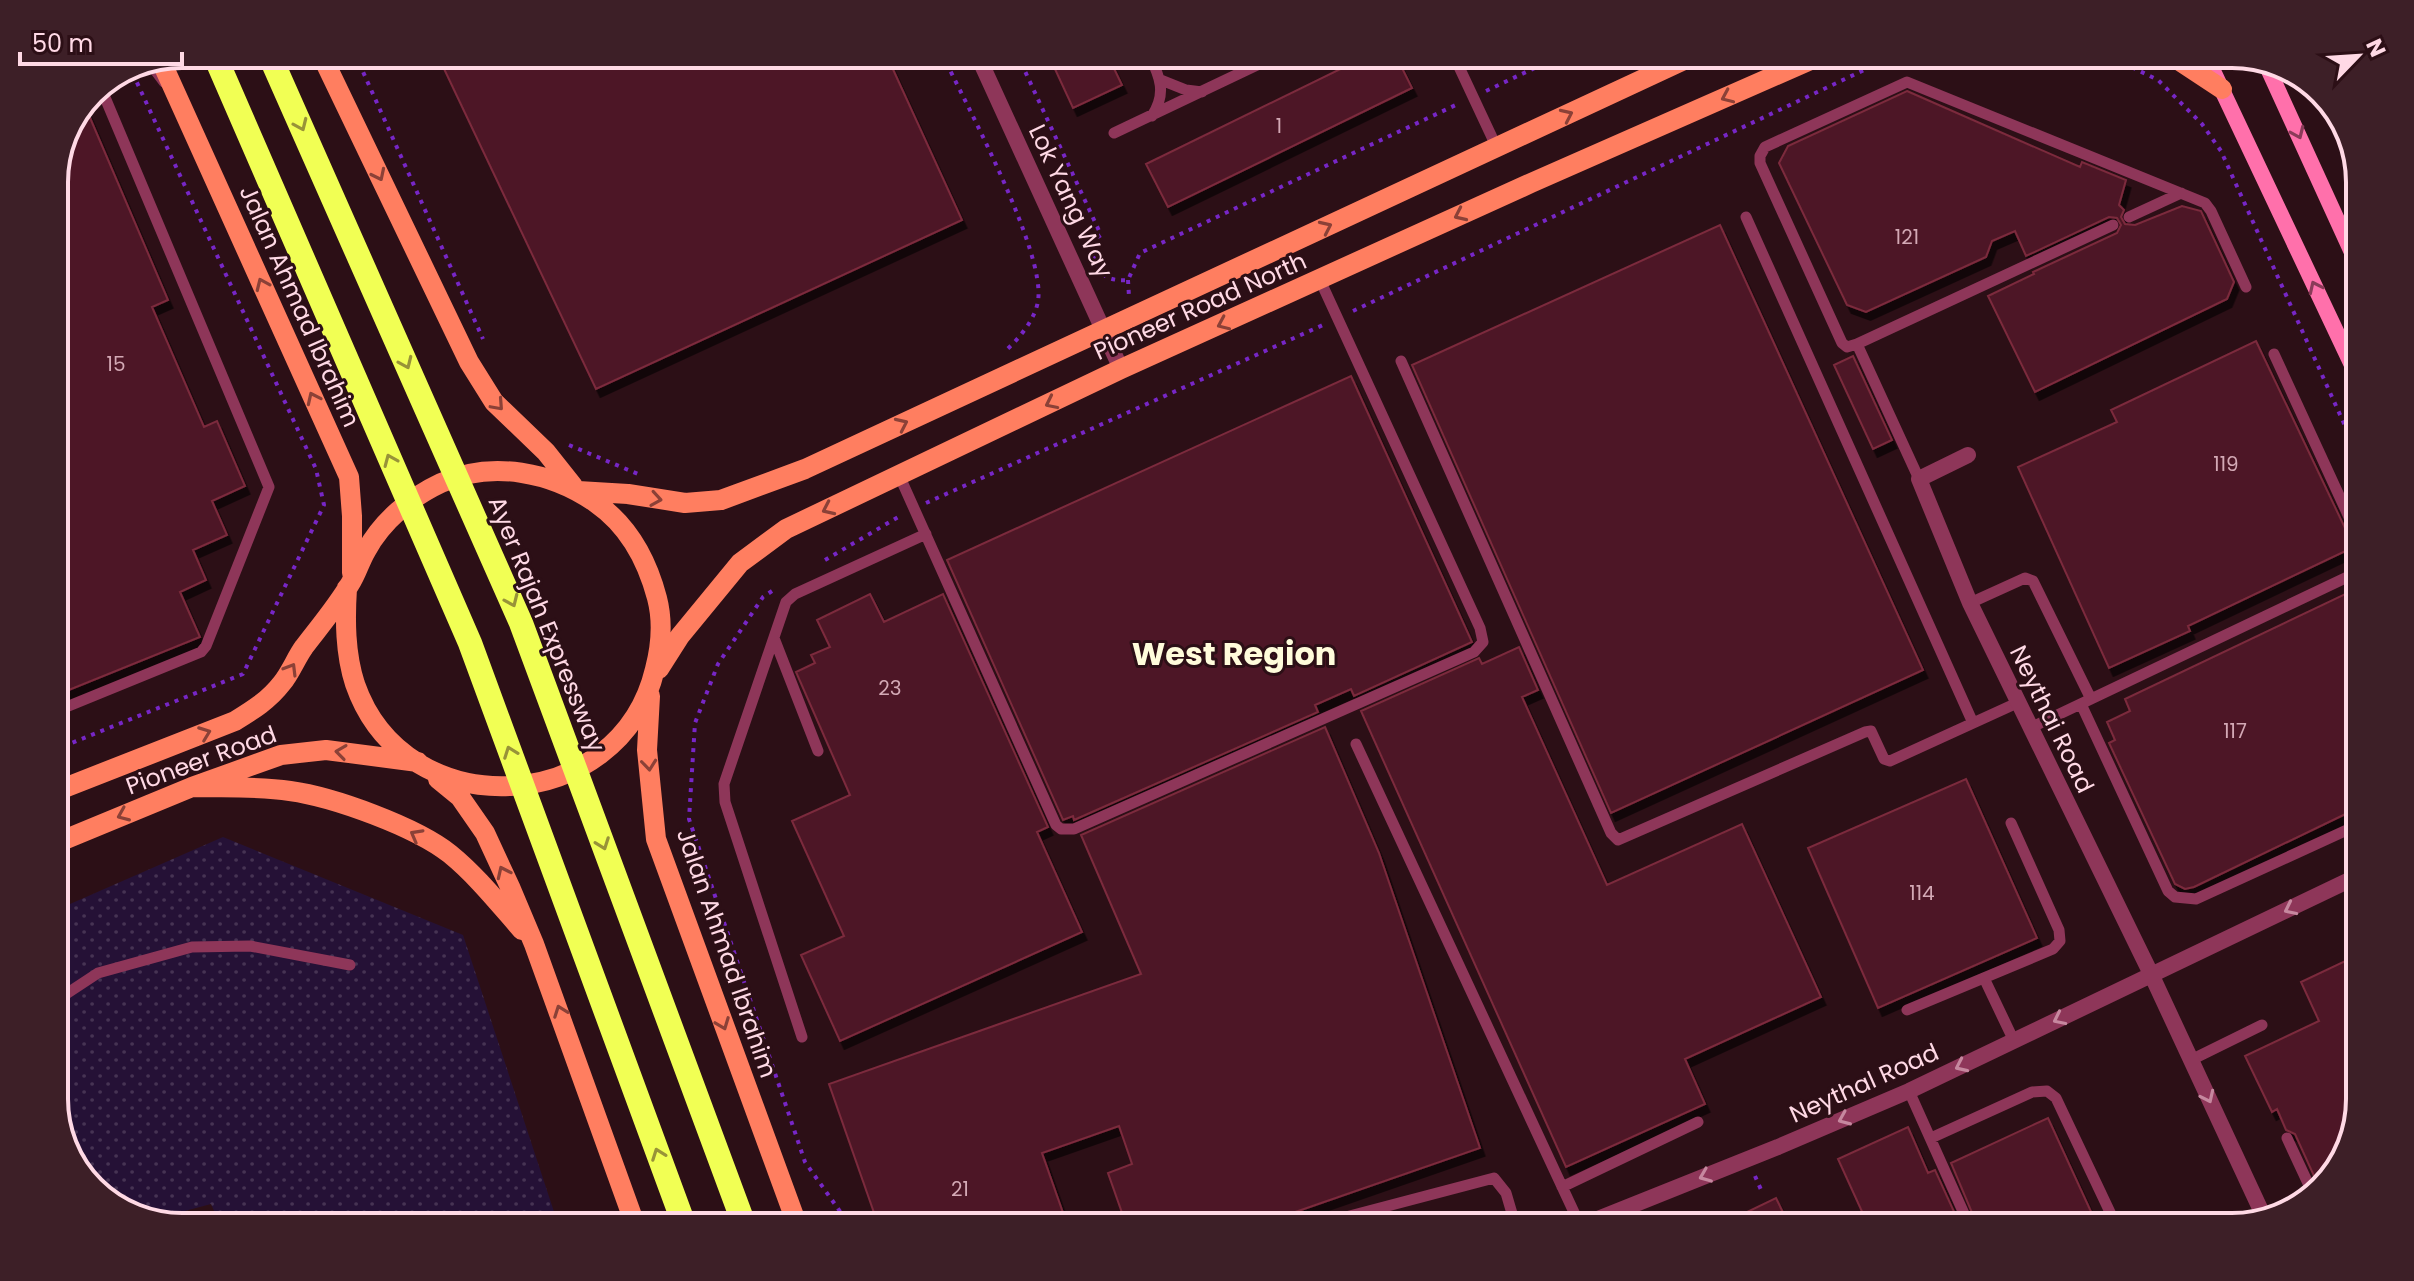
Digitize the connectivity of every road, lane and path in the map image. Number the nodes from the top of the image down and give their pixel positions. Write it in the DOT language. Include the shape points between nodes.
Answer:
graph roads {
  1 [pos="220,68"];
  2 [pos="275,68"];
  3 [pos="328,68"];
  4 [pos="361,68"];
  5 [pos="949,68"];
  6 [pos="983,68"];
  7 [pos="1023,68"];
  8 [pos="1155,68"];
  9 [pos="1252,68"];
  10 [pos="1460,68"];
  11 [pos="1534,68"];
  12 [pos="1667,68"];
  13 [pos="1792,68"];
  14 [pos="1868,68"];
  15 [pos="2134,68"];
  16 [pos="2190,68"];
  17 [pos="2212,68"];
  18 [pos="165,70"];
  19 [pos="155,72"];
  20 [pos="2271,76"];
  21 [pos="135,79"];
  22 [pos="1161,80"];
  23 [pos="2222,89"];
  24 [pos="1203,92"];
  25 [pos="176,94"];
  26 [pos="1473,97"];
  27 [pos="105,98"];
  28 [pos="1151,116"];
  29 [pos="1114,133"];
  30 [pos="1497,148"];
  31 [pos="2181,193"];
  32 [pos="1746,217"];
  33 [pos="2129,217"];
  34 [pos="2113,225"];
  35 [pos="2346,239"];
  36 [pos="1128,280"];
  37 [pos="1320,280"];
  38 [pos="2246,287"];
  39 [pos="1129,299"];
  40 [pos="1337,319"];
  41 [pos="1103,330"];
  42 [pos="1857,344"];
  43 [pos="487,347"];
  44 [pos="2346,352"];
  45 [pos="2274,354"];
  46 [pos="992,358"];
  47 [pos="1401,361"];
  48 [pos="1121,369"];
  49 [pos="1171,393"];
  50 [pos="2346,428"];
  51 [pos="557,438"];
  52 [pos="1968,455"];
  53 [pos="641,475"];
  54 [pos="899,475"];
  55 [pos="1919,479"];
  56 [pos="577,490"];
  57 [pos="2346,511"];
  58 [pos="926,534"];
  59 [pos="2346,578"];
  60 [pos="350,584"];
  61 [pos="1970,603"];
  62 [pos="774,638"];
  63 [pos="651,683"];
  64 [pos="2086,701"];
  65 [pos="2017,703"];
  66 [pos="68,706"];
  67 [pos="1973,723"];
  68 [pos="2030,728"];
  69 [pos="68,744"];
  70 [pos="1356,744"];
  71 [pos="818,751"];
  72 [pos="421,764"];
  73 [pos="68,787"];
  74 [pos="192,787"];
  75 [pos="2011,823"];
  76 [pos="2346,830"];
  77 [pos="68,838"];
  78 [pos="2346,882"];
  79 [pos="534,944"];
  80 [pos="350,965"];
  81 [pos="2152,976"];
  82 [pos="1984,978"];
  83 [pos="68,993"];
  84 [pos="1907,1010"];
  85 [pos="2262,1025"];
  86 [pos="802,1037"];
  87 [pos="2014,1041"];
  88 [pos="2191,1060"];
  89 [pos="1909,1091"];
  90 [pos="1698,1122"];
  91 [pos="1931,1138"];
  92 [pos="2287,1138"];
  93 [pos="1753,1171"];
  94 [pos="2308,1184"];
  95 [pos="1562,1187"];
  96 [pos="1762,1192"];
  97 [pos="2260,1209"];
  98 [pos="631,1213"];
  99 [pos="680,1213"];
  100 [pos="740,1213"];
  101 [pos="793,1213"];
  102 [pos="1361,1213"];
  103 [pos="1512,1213"];
  104 [pos="1570,1213"];
  105 [pos="1623,1213"];
  106 [pos="1964,1213"];
  107 [pos="2110,1213"];
  99 -- 1 [label="highway, one-way, bridge" via="470,643"];
  2 -- 100 [label="highway, Ayer Rajah Expressway, one-way, bridge" via="521,623"];
  3 -- 56 [label="main road, one-way" via="469,362 494,402"];
  4 -- 43 [label="path"];
  5 -- 46 [label="path" via="998,172 1037,275 1038,303 1024,332 1006,352"];
  6 -- 41 [label="street, Lok Yang Way"];
  7 -- 36 [label="path" via="1101,235 1087,244 1105,277"];
  8 -- 22 [label="lane"];
  9 -- 24 [label="lane"];
  10 -- 26 [label="lane"];
  11 -- 26 [label="path"];
  30 -- 12 [label="main road, Pioneer Road North, one-way"];
  13 -- 37 [label="main road, Pioneer Road North, one-way"];
  14 -- 40 [label="path"];
  15 -- 50 [label="path" via="2158,80 2221,151"];
  16 -- 23 [label="main road"];
  17 -- 23 [label="main road"];
  18 -- 25 [label="main road, Jalan Ahmad Ibrahim"];
  19 -- 25 [label="lane"];
  20 -- 35 [label="main road, one-way"];
  21 -- 69 [label="path" via="316,469 324,505 243,674"];
  22 -- 24 [label="lane"];
  22 -- 28 [label="lane" via="1161,95"];
  44 -- 23 [label="main road, one-way"];
  24 -- 28 [label="lane"];
  60 -- 25 [label="main road, Jalan Ahmad Ibrahim, one-way" via="349,477"];
  26 -- 30 [label="lane"];
  26 -- 36 [label="path" via="1140,253"];
  27 -- 66 [label="lane" via="269,487 201,652"];
  28 -- 29 [label="lane"];
  41 -- 30 [label="main road, Pioneer Road North, one-way"];
  31 -- 33 [label="lane"];
  31 -- 38 [label="lane" via="2208,206"];
  31 -- 42 [label="lane" via="1907,82 1870,97 1765,147 1760,156 1842,343"];
  32 -- 67 [label="lane"];
  34 -- 42 [label="lane"];
  36 -- 39 [label="path"];
  37 -- 40 [label="lane"];
  37 -- 48 [label="main road, Pioneer Road North, one-way"];
  40 -- 49 [label="path"];
  40 -- 58 [label="lane" via="1480,628 1483,642 1474,652 1074,829 1061,829"];
  41 -- 48 [label="street, Lok Yang Way"];
  56 -- 41 [label="main road, Pioneer Road North, one-way" via="685,503 721,500 805,469"];
  42 -- 55 [label="lane"];
  45 -- 57 [label="lane"];
  47 -- 67 [label="lane" via="1618,840 1865,732 1872,733 1888,762"];
  48 -- 54 [label="main road, Pioneer Road North, one-way"];
  51 -- 53 [label="path"];
  52 -- 55 [label="street"];
  54 -- 58 [label="lane"];
  54 -- 63 [label="main road, Pioneer Road North, one-way" via="786,529 740,563 680,636"];
  55 -- 61 [label="street, Neythai Road"];
  56 -- 60 [label="main road, Pioneer Road" via="511,471 443,482 387,521"];
  56 -- 63 [label="main road" via="608,511 633,540 650,573 660,610 660,648"];
  58 -- 62 [label="lane" via="790,597"];
  59 -- 64 [label="lane"];
  60 -- 72 [label="main road, Jalan Ahmad Ibrahim" via="347,650 356,685 372,717"];
  73 -- 60 [label="main road, Pioneer Road, one-way" via="261,706"];
  61 -- 64 [label="lane" via="2025,578 2033,581"];
  61 -- 65 [label="street, Neythai Road"];
  62 -- 71 [label="lane"];
  62 -- 86 [label="lane" via="723,794"];
  63 -- 72 [label="main road, Pioneer Road North" via="636,716 614,743 556,779 523,787 488,787 455,780"];
  63 -- 101 [label="main road, Jalan Ahmad Ibrahim, one-way" via="647,750 656,839"];
  64 -- 68 [label="lane"];
  64 -- 76 [label="lane" via="2175,897 2196,899"];
  65 -- 67 [label="lane"];
  65 -- 68 [label="street, Neythai Road"];
  68 -- 81 [label="street, Neythai Road"];
  70 -- 95 [label="lane"];
  72 -- 74 [label="main road, Pioneer Road, one-way" via="326,750 281,755"];
  79 -- 72 [label="main road, one-way" via="485,833 460,797"];
  74 -- 77 [label="main road, Pioneer Road, one-way"];
  79 -- 74 [label="main road, one-way" via="448,853 400,827 341,803 289,791"];
  75 -- 82 [label="lane" via="2061,936 2053,949"];
  78 -- 81 [label="street, Neythal Road, one-way"];
  98 -- 79 [label="main road, one-way"];
  80 -- 83 [label="lane" via="250,946 192,947 98,973"];
  81 -- 87 [label="street, Neythal Road, one-way"];
  81 -- 88 [label="street"];
  82 -- 84 [label="lane"];
  82 -- 87 [label="lane"];
  85 -- 88 [label="lane"];
  87 -- 89 [label="street, Neythal Road, one-way"];
  88 -- 97 [label="street, one-way"];
  89 -- 91 [label="lane"];
  89 -- 105 [label="street, Neythal Road, one-way"];
  90 -- 95 [label="lane"];
  91 -- 106 [label="lane"];
  91 -- 107 [label="lane" via="2032,1092 2047,1091 2056,1098"];
  92 -- 94 [label="lane"];
  93 -- 96 [label="path"];
  95 -- 104 [label="lane"];
  102 -- 103 [label="lane" via="1494,1178"];
}
